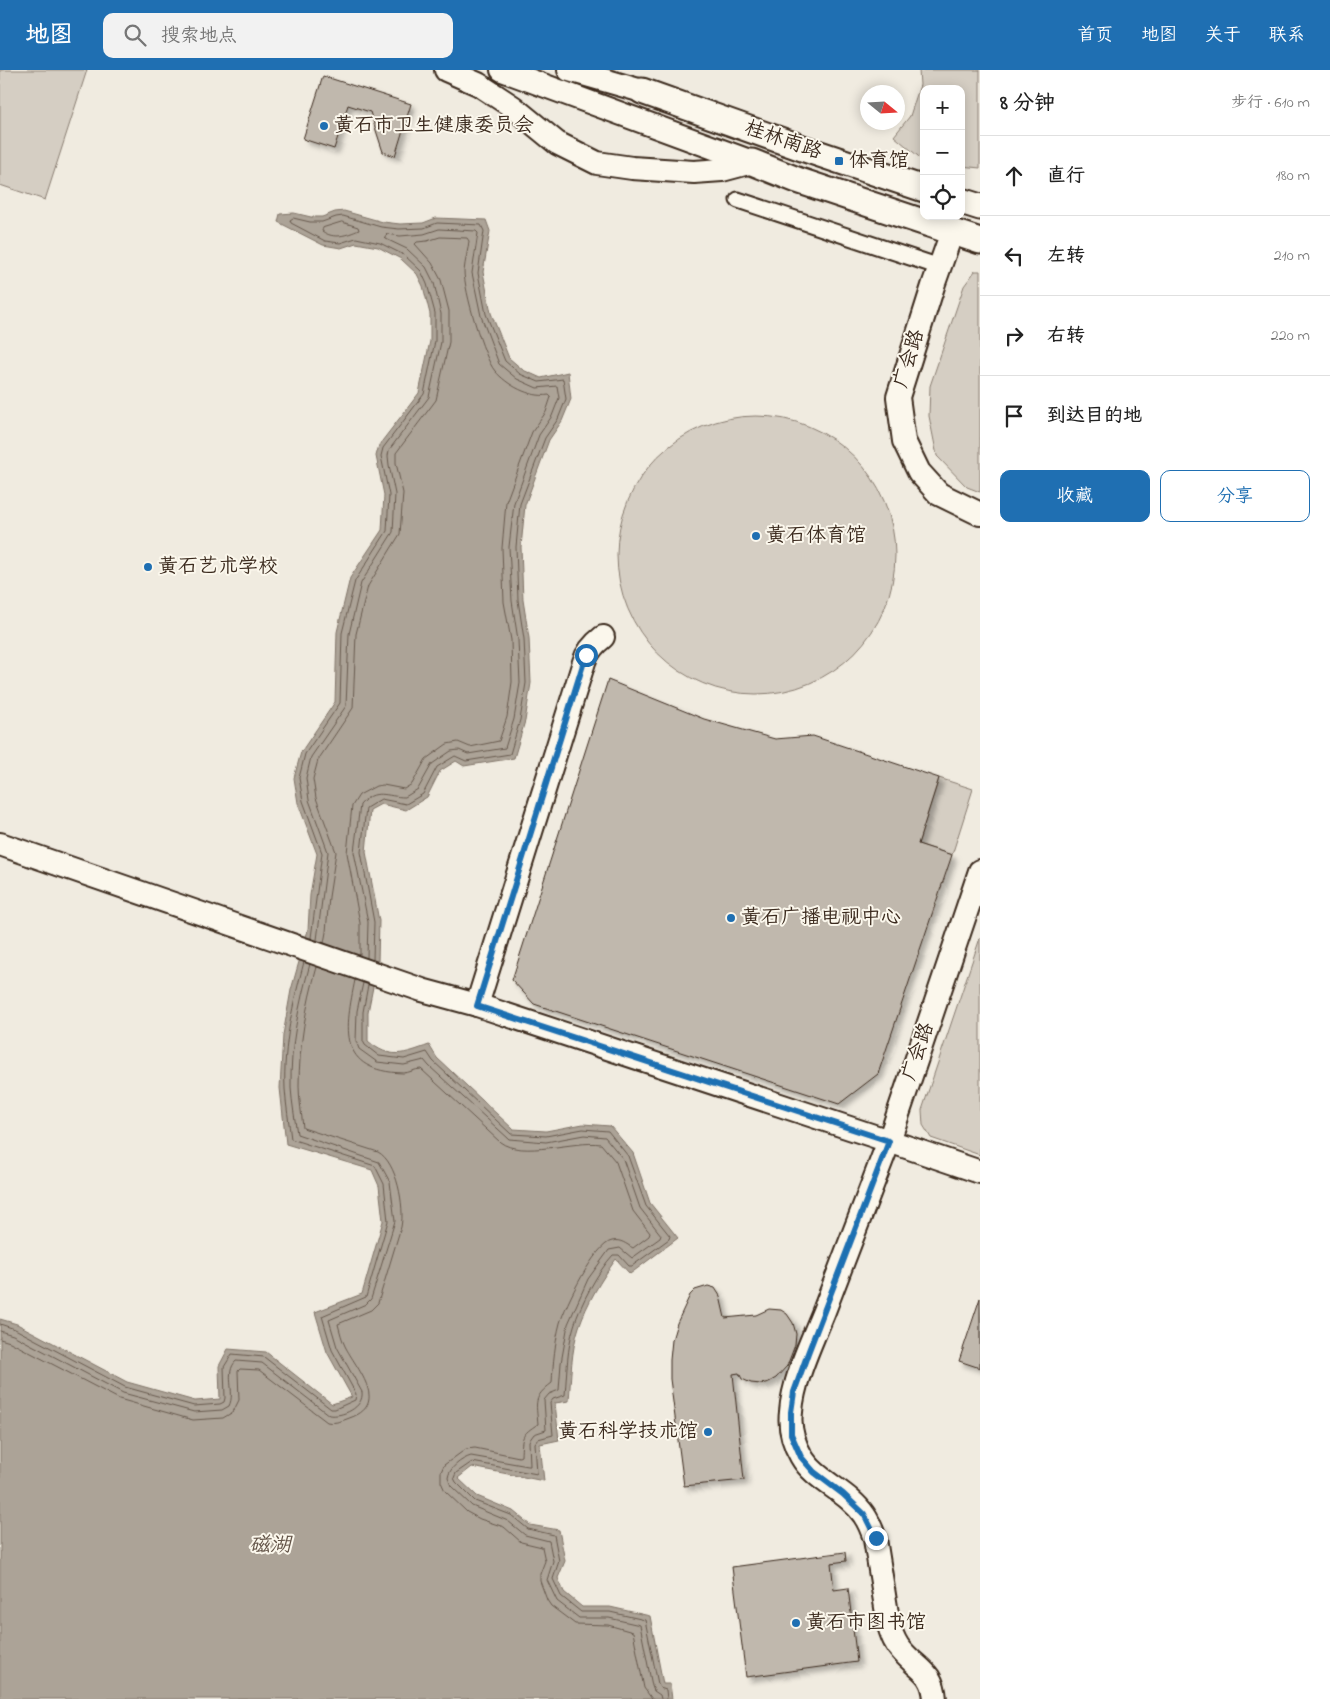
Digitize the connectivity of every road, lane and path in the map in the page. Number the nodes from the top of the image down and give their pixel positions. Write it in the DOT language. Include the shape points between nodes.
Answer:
graph roads {
  1 [pos="446,70"];
  2 [pos="568,70"];
  3 [pos="604,70"];
  4 [pos="507,72"];
  5 [pos="642,91"];
  6 [pos="752,162"];
  7 [pos="920,188"];
  8 [pos="738,200"];
  9 [pos="965,202"];
  10 [pos="980,207"];
  11 [pos="952,232"];
  12 [pos="980,241"];
  13 [pos="940,267"];
  14 [pos="980,514"];
  15 [pos="603,637"];
  16 [pos="0,844"];
  17 [pos="980,871"];
  18 [pos="477,1006"];
  19 [pos="889,1141"];
  20 [pos="980,1172"];
  21 [pos="935,1699"];
  1 -- 6 [label="street" via="478,84 513,107 557,143 597,163 694,172 722,170"];
  2 -- 5 [label="street"];
  3 -- 5 [label="street"];
  4 -- 6 [label="street"];
  5 -- 7 [label="main road, 桂林南路"];
  6 -- 11 [label="main road, 桂林南路"];
  8 -- 13 [label="street"];
  9 -- 10 [label="main road"];
  11 -- 12 [label="main road, 桂林南路"];
  11 -- 13 [label="street, 广会路"];
  13 -- 14 [label="street, 广会路" via="898,397 904,441 919,472 939,494"];
  15 -- 18 [label="street" via="584,662"];
  16 -- 18 [label="street" via="422,990"];
  17 -- 19 [label="street, 广会路"];
  18 -- 19 [label="street"];
  19 -- 20 [label="street"];
  19 -- 21 [label="street, 广会路" via="794,1392 791,1434 801,1457 814,1472 856,1505 870,1525 876,1538 891,1633 901,1650 934,1686"];
}
